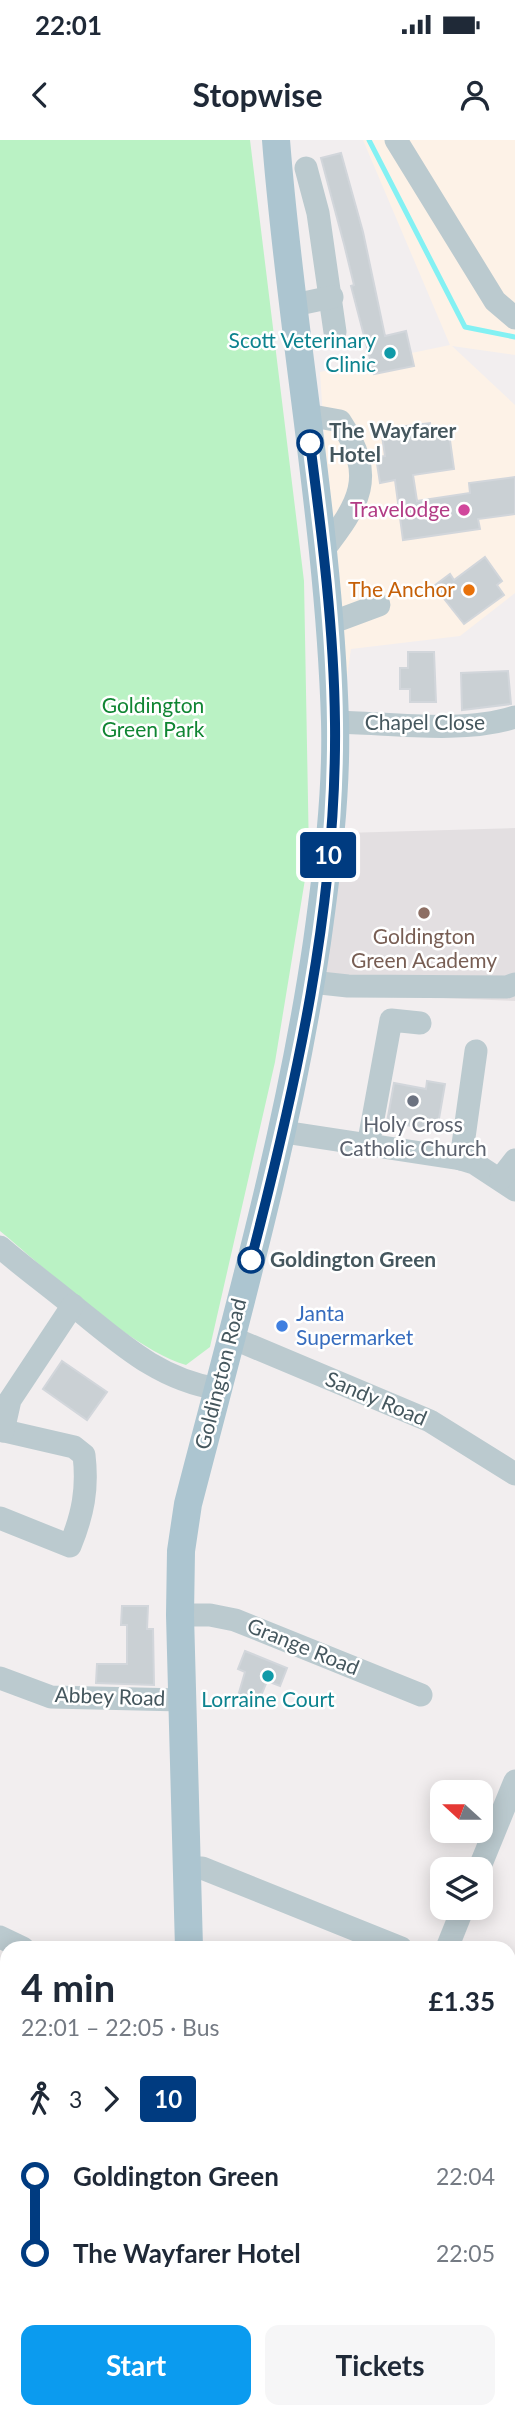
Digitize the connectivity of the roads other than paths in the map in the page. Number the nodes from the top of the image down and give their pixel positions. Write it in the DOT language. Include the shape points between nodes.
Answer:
graph roads {
  1 [pos="276,140"];
  2 [pos="396,140"];
  3 [pos="306,168"];
  4 [pos="318,213"];
  5 [pos="282,219"];
  6 [pos="332,297"];
  7 [pos="294,304"];
  8 [pos="515,318"];
  9 [pos="335,332"];
  10 [pos="307,415"];
  11 [pos="323,552"];
  12 [pos="379,606"];
  13 [pos="328,624"];
  14 [pos="515,717"];
  15 [pos="335,722"];
  16 [pos="311,982"];
  17 [pos="515,984"];
  18 [pos="420,1023"];
  19 [pos="476,1051"];
  20 [pos="284,1132"];
  21 [pos="368,1146"];
  22 [pos="461,1159"];
  23 [pos="510,1176"];
  24 [pos="0,1247"];
  25 [pos="73,1305"];
  26 [pos="230,1337"];
  27 [pos="218,1389"];
  28 [pos="1,1431"];
  29 [pos="515,1474"];
  30 [pos="0,1518"];
  31 [pos="180,1615"];
  32 [pos="0,1678"];
  33 [pos="421,1695"];
  34 [pos="181,1700"];
  35 [pos="515,1781"];
  36 [pos="484,1857"];
  37 [pos="186,1868"];
  38 [pos="458,1920"];
  39 [pos="189,1941"];
  40 [pos="384,1941"];
  41 [pos="450,1941"];
  1 -- 5 [label="main road, Goldington Road"];
  2 -- 8 [label="street" via="495,301"];
  3 -- 4 [label="street"];
  4 -- 5 [label="street"];
  4 -- 6 [label="street"];
  5 -- 7 [label="main road, Goldington Road"];
  6 -- 7 [label="street"];
  6 -- 9 [label="street"];
  7 -- 10 [label="main road, Goldington Road"];
  10 -- 11 [label="main road, Goldington Road"];
  10 -- 11 [label="street" via="340,421 357,446 361,488 351,515"];
  11 -- 13 [label="main road, Goldington Road"];
  12 -- 13 [label="street"];
  13 -- 15 [label="main road, Goldington Road"];
  14 -- 15 [label="street, Chapel Close" via="466,725"];
  15 -- 16 [label="main road, Goldington Road" via="326,875"];
  16 -- 17 [label="street" via="507,988"];
  16 -- 20 [label="main road, Goldington Road"];
  18 -- 21 [label="street" via="391,1020"];
  19 -- 22 [label="street"];
  20 -- 21 [label="street"];
  20 -- 26 [label="main road, Goldington Road"];
  21 -- 22 [label="street"];
  22 -- 23 [label="street"];
  24 -- 25 [label="street"];
  25 -- 27 [label="street" via="123,1349 156,1369 192,1385"];
  25 -- 28 [label="street" via="10,1400"];
  26 -- 27 [label="main road, Goldington Road"];
  26 -- 29 [label="street, Sandy Road" via="430,1421"];
  27 -- 31 [label="main road, Goldington Road" via="188,1504 181,1551"];
  28 -- 30 [label="street" via="74,1447 84,1455 88,1485 79,1549"];
  31 -- 33 [label="street, Grange Road" via="236,1620"];
  31 -- 34 [label="main road, Goldington Road"];
  32 -- 34 [label="street, Abbey Road" via="51,1697"];
  34 -- 37 [label="main road, Goldington Road"];
  35 -- 36 [label="street"];
  37 -- 39 [label="main road, Goldington Road"];
  37 -- 40 [label="street" via="202,1868"];
  38 -- 41 [label="street"];
}
